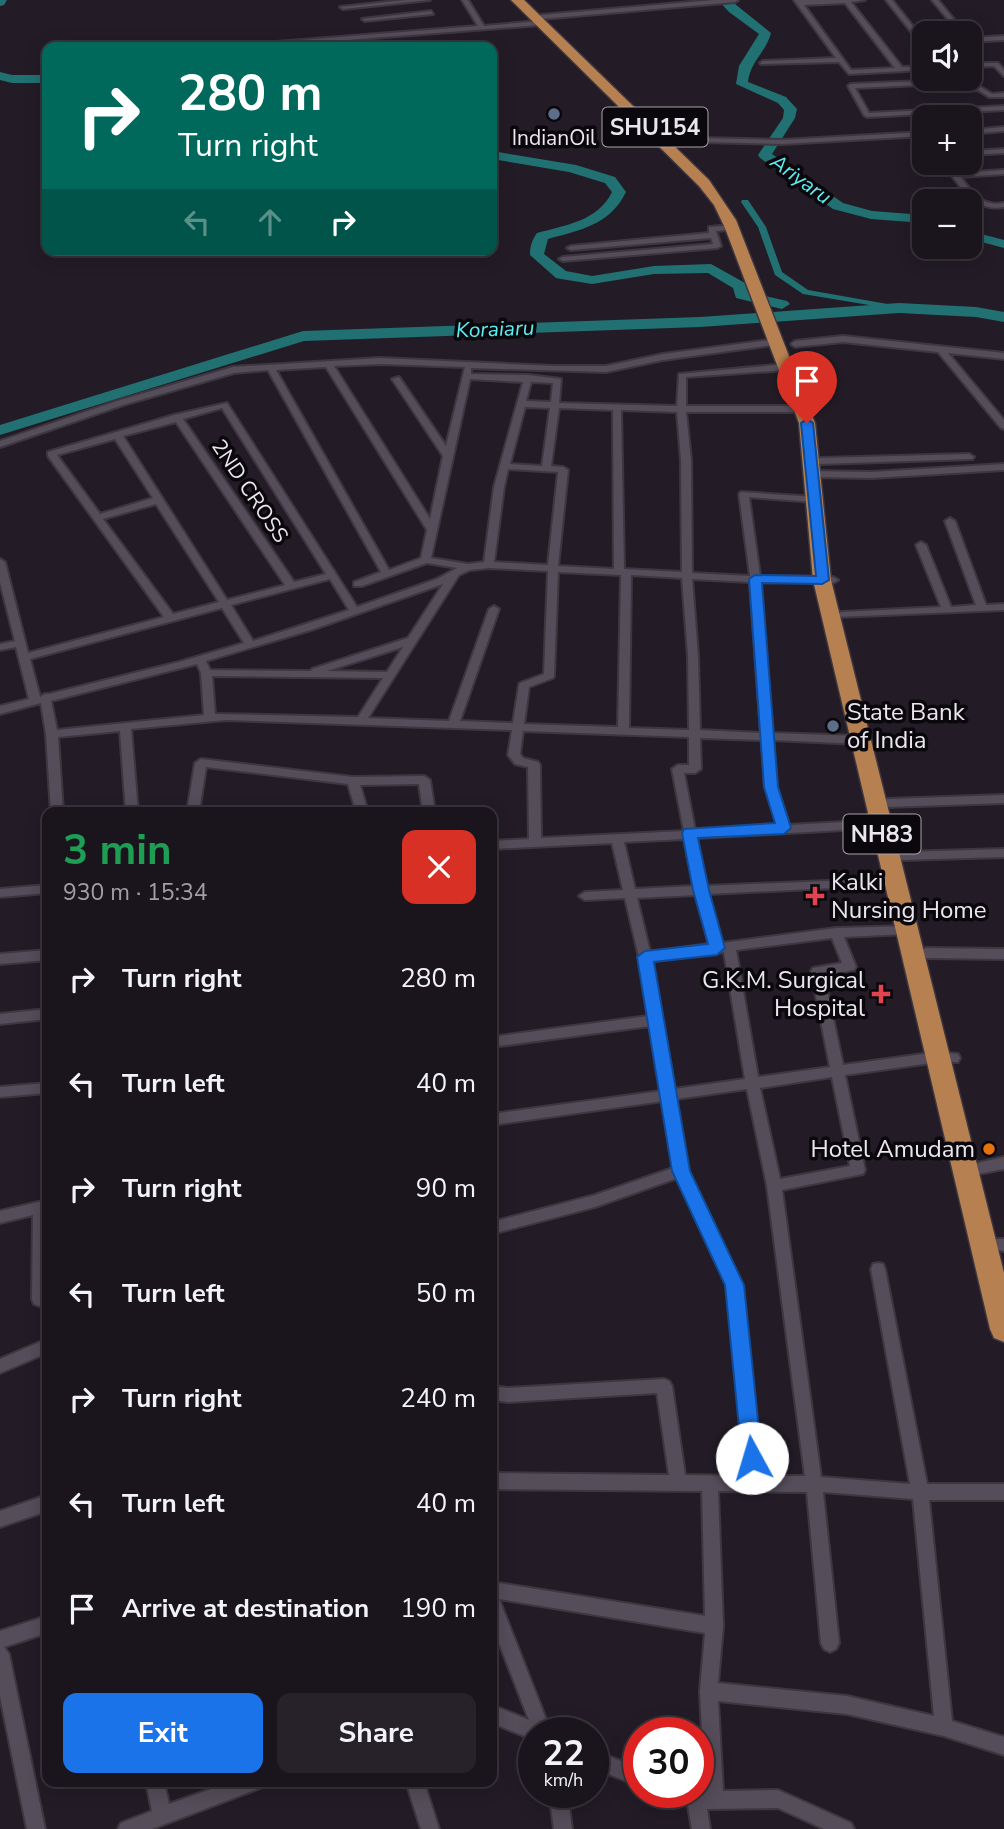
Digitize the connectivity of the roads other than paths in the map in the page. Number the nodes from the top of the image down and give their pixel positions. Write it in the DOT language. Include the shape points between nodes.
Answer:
graph roads {
  1 [pos="426,0"];
  2 [pos="465,0"];
  3 [pos="517,0"];
  4 [pos="524,0"];
  5 [pos="734,0"];
  6 [pos="862,0"];
  7 [pos="888,0"];
  8 [pos="935,0"];
  9 [pos="798,1"];
  10 [pos="847,1"];
  11 [pos="357,6"];
  12 [pos="342,7"];
  13 [pos="431,13"];
  14 [pos="365,19"];
  15 [pos="541,20"];
  16 [pos="952,21"];
  17 [pos="482,27"];
  18 [pos="912,29"];
  19 [pos="440,31"];
  20 [pos="380,36"];
  21 [pos="1004,38"];
  22 [pos="982,39"];
  23 [pos="302,42"];
  24 [pos="841,60"];
  25 [pos="763,63"];
  26 [pos="982,65"];
  27 [pos="912,68"];
  28 [pos="900,69"];
  29 [pos="1004,74"];
  30 [pos="1004,95"];
  31 [pos="1004,108"];
  32 [pos="982,109"];
  33 [pos="912,113"];
  34 [pos="1004,129"];
  35 [pos="982,131"];
  36 [pos="912,135"];
  37 [pos="663,139"];
  38 [pos="1004,151"];
  39 [pos="982,152"];
  40 [pos="1004,172"];
  41 [pos="982,173"];
  42 [pos="956,175"];
  43 [pos="1004,205"];
  44 [pos="734,227"];
  45 [pos="713,235"];
  46 [pos="571,248"];
  47 [pos="564,259"];
  48 [pos="756,268"];
  49 [pos="777,305"];
  50 [pos="785,338"];
  51 [pos="941,349"];
  52 [pos="1004,356"];
  53 [pos="328,363"];
  54 [pos="270,367"];
  55 [pos="787,367"];
  56 [pos="468,371"];
  57 [pos="528,378"];
  58 [pos="396,379"];
  59 [pos="522,404"];
  60 [pos="554,405"];
  61 [pos="617,407"];
  62 [pos="681,408"];
  63 [pos="803,409"];
  64 [pos="177,418"];
  65 [pos="1004,426"];
  66 [pos="117,433"];
  67 [pos="0,444"];
  68 [pos="448,456"];
  69 [pos="969,457"];
  70 [pos="505,467"];
  71 [pos="1004,467"];
  72 [pos="546,469"];
  73 [pos="817,470"];
  74 [pos="813,499"];
  75 [pos="158,500"];
  76 [pos="98,518"];
  77 [pos="950,521"];
  78 [pos="432,530"];
  79 [pos="921,545"];
  80 [pos="426,560"];
  81 [pos="0,562"];
  82 [pos="489,565"];
  83 [pos="468,567"];
  84 [pos="553,568"];
  85 [pos="623,571"];
  86 [pos="455,573"];
  87 [pos="387,574"];
  88 [pos="333,575"];
  89 [pos="687,575"];
  90 [pos="755,579"];
  91 [pos="828,580"];
  92 [pos="358,584"];
  93 [pos="291,586"];
  94 [pos="3,595"];
  95 [pos="224,604"];
  96 [pos="1004,607"];
  97 [pos="982,608"];
  98 [pos="494,609"];
  99 [pos="947,610"];
  100 [pos="355,611"];
  101 [pos="841,615"];
  102 [pos="171,619"];
  103 [pos="412,640"];
  104 [pos="21,643"];
  105 [pos="250,644"];
  106 [pos="0,647"];
  107 [pos="25,657"];
  108 [pos="200,659"];
  109 [pos="206,673"];
  110 [pos="306,674"];
  111 [pos="390,675"];
  112 [pos="40,698"];
  113 [pos="0,710"];
  114 [pos="210,716"];
  115 [pos="360,721"];
  116 [pos="453,725"];
  117 [pos="125,727"];
  118 [pos="518,727"];
  119 [pos="622,732"];
  120 [pos="51,734"];
  121 [pos="693,734"];
  122 [pos="765,736"];
  123 [pos="860,740"];
  124 [pos="353,781"];
  125 [pos="1004,799"];
  126 [pos="881,803"];
  127 [pos="57,807"];
  128 [pos="132,807"];
  129 [pos="194,807"];
  130 [pos="361,807"];
  131 [pos="428,807"];
  132 [pos="880,824"];
  133 [pos="784,828"];
  134 [pos="690,833"];
  135 [pos="618,841"];
  136 [pos="535,843"];
  137 [pos="497,845"];
  138 [pos="1004,853"];
  139 [pos="901,856"];
  140 [pos="894,881"];
  141 [pos="42,889"];
  142 [pos="701,890"];
  143 [pos="0,893"];
  144 [pos="630,894"];
  145 [pos="585,896"];
  146 [pos="906,929"];
  147 [pos="836,933"];
  148 [pos="723,948"];
  149 [pos="926,953"];
  150 [pos="1004,954"];
  151 [pos="42,955"];
  152 [pos="645,957"];
  153 [pos="0,959"];
  154 [pos="42,1015"];
  155 [pos="0,1019"];
  156 [pos="656,1020"];
  157 [pos="497,1041"];
  158 [pos="946,1057"];
  159 [pos="839,1069"];
  160 [pos="752,1083"];
  161 [pos="42,1088"];
  162 [pos="0,1092"];
  163 [pos="670,1094"];
  164 [pos="497,1119"];
  165 [pos="1004,1163"];
  166 [pos="978,1168"];
  167 [pos="681,1171"];
  168 [pos="774,1186"];
  169 [pos="42,1207"];
  170 [pos="0,1217"];
  171 [pos="497,1227"];
  172 [pos="42,1244"];
  173 [pos="1001,1245"];
  174 [pos="878,1269"];
  175 [pos="1004,1271"];
  176 [pos="39,1299"];
  177 [pos="1004,1329"];
  178 [pos="42,1348"];
  179 [pos="0,1366"];
  180 [pos="497,1394"];
  181 [pos="497,1481"];
  182 [pos="677,1482"];
  183 [pos="710,1483"];
  184 [pos="755,1483"];
  185 [pos="814,1484"];
  186 [pos="920,1492"];
  187 [pos="1004,1492"];
  188 [pos="42,1505"];
  189 [pos="0,1519"];
  190 [pos="497,1591"];
  191 [pos="497,1617"];
  192 [pos="714,1626"];
  193 [pos="42,1627"];
  194 [pos="0,1640"];
  195 [pos="830,1643"];
  196 [pos="0,1654"];
  197 [pos="709,1691"];
  198 [pos="6,1708"];
  199 [pos="497,1716"];
  200 [pos="536,1717"];
  201 [pos="708,1717"];
  202 [pos="518,1725"];
  203 [pos="944,1727"];
  204 [pos="1004,1746"];
  205 [pos="156,1787"];
  206 [pos="242,1787"];
  207 [pos="417,1787"];
  208 [pos="714,1800"];
  209 [pos="560,1808"];
  210 [pos="704,1808"];
  211 [pos="162,1814"];
  212 [pos="37,1829"];
  213 [pos="127,1829"];
  214 [pos="430,1829"];
  215 [pos="563,1829"];
  216 [pos="701,1829"];
  217 [pos="845,1829"];
  1 -- 11 [label="street"];
  1 -- 13 [label="street"];
  2 -- 17 [label="street"];
  3 -- 15 [label="highway"];
  4 -- 15 [label="highway, SHU154"];
  5 -- 15 [label="street"];
  6 -- 10 [label="street"];
  7 -- 18 [label="street"];
  8 -- 16 [label="street"];
  9 -- 10 [label="street"];
  9 -- 24 [label="street"];
  10 -- 28 [label="street"];
  11 -- 12 [label="street"];
  11 -- 14 [label="street"];
  13 -- 14 [label="street"];
  13 -- 19 [label="street"];
  14 -- 20 [label="street"];
  15 -- 17 [label="street"];
  15 -- 37 [label="highway, SHU154"];
  17 -- 19 [label="street"];
  19 -- 20 [label="street"];
  20 -- 23 [label="street"];
  21 -- 22 [label="street"];
  24 -- 25 [label="street"];
  24 -- 28 [label="street" via="849,72"];
  26 -- 29 [label="street" via="996,64"];
  27 -- 28 [label="street"];
  30 -- 33 [label="street" via="990,96 979,88 955,89 947,82 851,86 867,115"];
  31 -- 32 [label="street"];
  34 -- 35 [label="street"];
  36 -- 37 [label="street" via="792,142"];
  37 -- 44 [label="highway, NH83" via="727,211"];
  37 -- 48 [label="highway, SHU154" via="719,189 739,217"];
  38 -- 39 [label="street"];
  40 -- 41 [label="street"];
  42 -- 43 [label="street" via="978,202"];
  44 -- 45 [label="street" via="712,229"];
  44 -- 48 [label="highway, NH83" via="737,246"];
  45 -- 46 [label="street"];
  45 -- 47 [label="street" via="717,246"];
  48 -- 49 [label="highway, NH83"];
  48 -- 50 [label="highway, NH83"];
  50 -- 51 [label="street"];
  50 -- 55 [label="highway, NH83"];
  50 -- 56 [label="street" via="606,369"];
  50 -- 73 [label="highway, NH83" via="814,398"];
  51 -- 52 [label="street"];
  51 -- 65 [label="street"];
  53 -- 54 [label="street"];
  53 -- 56 [label="street" via="380,361"];
  53 -- 78 [label="street"];
  54 -- 67 [label="street" via="201,379"];
  54 -- 87 [label="street"];
  55 -- 62 [label="street" via="685,374"];
  55 -- 63 [label="highway, NH83"];
  56 -- 57 [label="street"];
  56 -- 68 [label="street"];
  57 -- 59 [label="street"];
  57 -- 60 [label="street" via="558,381"];
  58 -- 68 [label="street"];
  59 -- 60 [label="street"];
  59 -- 70 [label="street"];
  60 -- 61 [label="street"];
  60 -- 72 [label="street"];
  61 -- 62 [label="street"];
  61 -- 85 [label="street"];
  62 -- 63 [label="street"];
  62 -- 89 [label="street"];
  63 -- 73 [label="highway, NH83"];
  64 -- 66 [label="street"];
  64 -- 88 [label="street" via="224,405"];
  64 -- 93 [label="street, 2ND CROSS"];
  66 -- 75 [label="street"];
  66 -- 76 [label="street" via="51,454"];
  68 -- 78 [label="street"];
  69 -- 73 [label="street"];
  70 -- 72 [label="street"];
  70 -- 82 [label="street"];
  71 -- 73 [label="street"];
  72 -- 84 [label="street" via="563,470"];
  73 -- 74 [label="highway, NH83"];
  73 -- 91 [label="highway, NH83"];
  74 -- 90 [label="street" via="744,494"];
  74 -- 91 [label="highway, NH83"];
  75 -- 76 [label="street"];
  75 -- 95 [label="street"];
  76 -- 102 [label="street"];
  77 -- 97 [label="street"];
  78 -- 80 [label="street"];
  79 -- 99 [label="street"];
  80 -- 83 [label="street"];
  80 -- 87 [label="street"];
  81 -- 94 [label="street"];
  82 -- 83 [label="street"];
  82 -- 84 [label="street"];
  83 -- 86 [label="street"];
  84 -- 85 [label="street"];
  84 -- 118 [label="street" via="549,676 524,685"];
  85 -- 89 [label="street"];
  85 -- 119 [label="street"];
  86 -- 100 [label="street"];
  86 -- 103 [label="street"];
  87 -- 92 [label="street"];
  88 -- 93 [label="street"];
  88 -- 100 [label="street"];
  89 -- 90 [label="street"];
  89 -- 121 [label="street"];
  90 -- 91 [label="street"];
  90 -- 122 [label="street"];
  91 -- 101 [label="highway, NH83"];
  91 -- 123 [label="highway, NH83"];
  93 -- 95 [label="street"];
  94 -- 104 [label="street"];
  95 -- 102 [label="street"];
  95 -- 105 [label="street"];
  96 -- 97 [label="street"];
  97 -- 99 [label="street"];
  98 -- 116 [label="street"];
  99 -- 101 [label="street"];
  100 -- 105 [label="street"];
  101 -- 126 [label="highway, NH83"];
  102 -- 107 [label="street"];
  103 -- 110 [label="street"];
  103 -- 111 [label="street"];
  104 -- 106 [label="street"];
  104 -- 107 [label="street"];
  105 -- 108 [label="street"];
  107 -- 112 [label="street"];
  108 -- 109 [label="street"];
  108 -- 112 [label="street"];
  109 -- 110 [label="street"];
  109 -- 114 [label="street"];
  110 -- 111 [label="street"];
  111 -- 115 [label="street"];
  112 -- 113 [label="street"];
  112 -- 120 [label="street"];
  114 -- 115 [label="street"];
  114 -- 117 [label="street"];
  115 -- 116 [label="street"];
  116 -- 118 [label="street"];
  117 -- 120 [label="street"];
  117 -- 128 [label="street"];
  118 -- 119 [label="street"];
  118 -- 136 [label="street" via="514,755 534,765"];
  119 -- 121 [label="street"];
  120 -- 127 [label="street"];
  121 -- 122 [label="street"];
  121 -- 134 [label="street" via="695,769 678,769"];
  122 -- 123 [label="street"];
  122 -- 133 [label="street" via="771,787"];
  123 -- 126 [label="highway, NH83"];
  124 -- 129 [label="street" via="201,763"];
  124 -- 130 [label="street"];
  124 -- 131 [label="street" via="424,780"];
  125 -- 126 [label="street"];
  126 -- 132 [label="highway, NH83"];
  126 -- 139 [label="highway, NH83"];
  132 -- 133 [label="street"];
  132 -- 140 [label="highway, NH83"];
  133 -- 134 [label="street"];
  134 -- 135 [label="street"];
  134 -- 142 [label="street"];
  135 -- 136 [label="street"];
  135 -- 144 [label="street"];
  136 -- 137 [label="street"];
  138 -- 139 [label="street"];
  139 -- 149 [label="highway, NH83"];
  140 -- 142 [label="street"];
  140 -- 146 [label="highway, NH83"];
  141 -- 143 [label="street"];
  142 -- 144 [label="street"];
  142 -- 148 [label="street"];
  144 -- 145 [label="street"];
  144 -- 152 [label="street"];
  146 -- 147 [label="street"];
  146 -- 158 [label="highway, NH83"];
  147 -- 148 [label="street"];
  147 -- 159 [label="street" via="850,967 817,971"];
  148 -- 152 [label="street"];
  148 -- 160 [label="street"];
  149 -- 150 [label="street"];
  149 -- 158 [label="highway, NH83"];
  151 -- 153 [label="street"];
  152 -- 156 [label="street"];
  154 -- 155 [label="street"];
  156 -- 157 [label="street"];
  156 -- 163 [label="street"];
  158 -- 159 [label="street"];
  158 -- 166 [label="highway, NH83"];
  158 -- 177 [label="highway, NH83"];
  159 -- 160 [label="street"];
  159 -- 168 [label="street" via="858,1170"];
  160 -- 163 [label="street"];
  160 -- 168 [label="street"];
  161 -- 162 [label="street"];
  163 -- 164 [label="street"];
  163 -- 167 [label="street"];
  165 -- 166 [label="street"];
  166 -- 173 [label="highway, NH83"];
  167 -- 171 [label="street" via="595,1201"];
  167 -- 184 [label="street" via="734,1285"];
  168 -- 185 [label="street"];
  169 -- 170 [label="street"];
  172 -- 176 [label="street"];
  173 -- 175 [label="highway, NH83"];
  174 -- 186 [label="street"];
  178 -- 179 [label="street"];
  180 -- 182 [label="street" via="664,1386"];
  181 -- 182 [label="street"];
  182 -- 183 [label="street"];
  183 -- 184 [label="street"];
  183 -- 192 [label="street"];
  184 -- 185 [label="street"];
  185 -- 186 [label="street"];
  185 -- 195 [label="street"];
  186 -- 187 [label="street"];
  186 -- 203 [label="street"];
  188 -- 189 [label="street"];
  190 -- 192 [label="street"];
  191 -- 200 [label="street"];
  192 -- 197 [label="street"];
  193 -- 194 [label="street"];
  196 -- 198 [label="street"];
  197 -- 201 [label="street"];
  197 -- 203 [label="street" via="847,1705"];
  198 -- 212 [label="street"];
  199 -- 202 [label="street"];
  203 -- 204 [label="street"];
  205 -- 211 [label="street"];
  206 -- 211 [label="street"];
  207 -- 214 [label="street"];
  208 -- 217 [label="street" via="778,1799"];
  209 -- 215 [label="street"];
  210 -- 216 [label="street"];
  211 -- 213 [label="street"];
}
